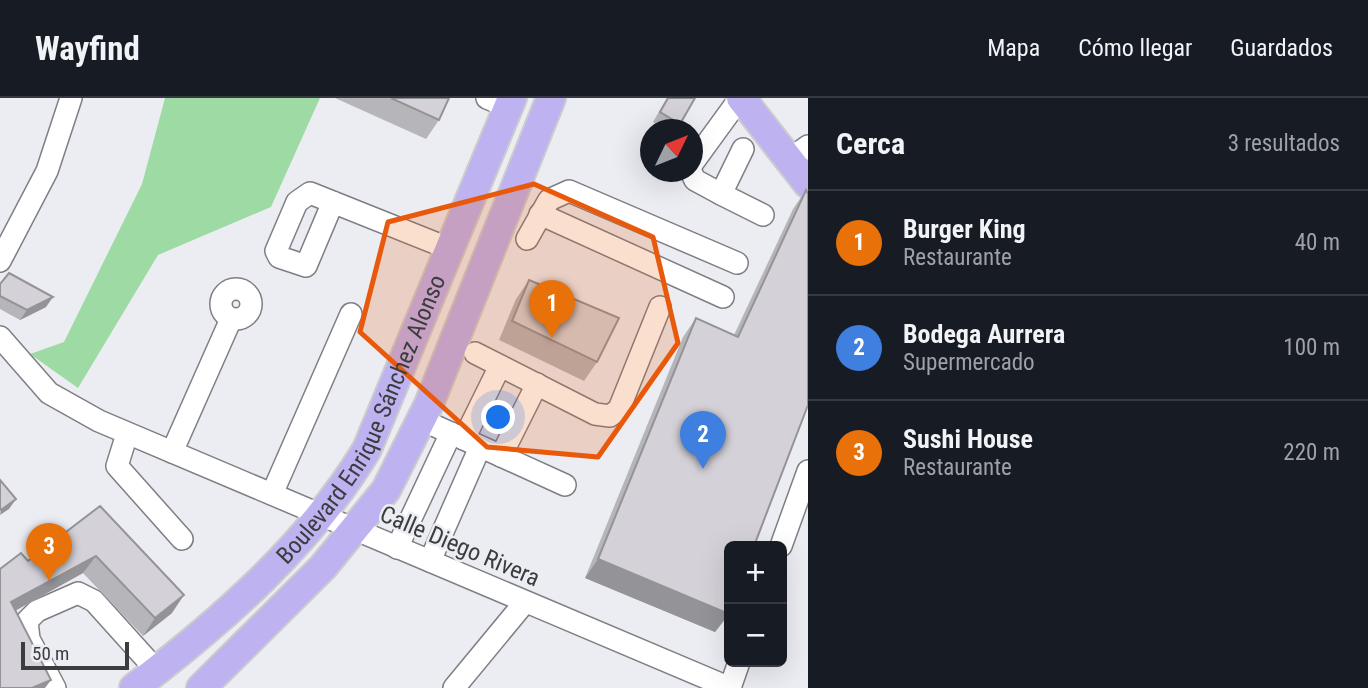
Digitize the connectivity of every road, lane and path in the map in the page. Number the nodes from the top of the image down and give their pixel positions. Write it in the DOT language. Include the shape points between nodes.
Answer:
graph roads {
  1 [pos="71,98"];
  2 [pos="551,98"];
  3 [pos="741,98"];
  4 [pos="759,98"];
  5 [pos="502,101"];
  6 [pos="703,149"];
  7 [pos="743,149"];
  8 [pos="806,153"];
  9 [pos="699,182"];
  10 [pos="808,184"];
  11 [pos="721,194"];
  12 [pos="333,202"];
  13 [pos="540,214"];
  14 [pos="762,215"];
  15 [pos="527,239"];
  16 [pos="450,249"];
  17 [pos="0,261"];
  18 [pos="737,263"];
  19 [pos="723,297"];
  20 [pos="660,307"];
  21 [pos="351,314"];
  22 [pos="231,319"];
  23 [pos="0,337"];
  24 [pos="475,353"];
  25 [pos="500,366"];
  26 [pos="537,384"];
  27 [pos="422,420"];
  28 [pos="127,434"];
  29 [pos="465,440"];
  30 [pos="172,452"];
  31 [pos="501,456"];
  32 [pos="808,471"];
  33 [pos="565,485"];
  34 [pos="272,494"];
  35 [pos="320,515"];
  36 [pos="355,530"];
  37 [pos="182,539"];
  38 [pos="783,541"];
  39 [pos="397,548"];
  40 [pos="430,561"];
  41 [pos="525,602"];
  42 [pos="737,667"];
  43 [pos="157,671"];
  44 [pos="55,688"];
  45 [pos="134,688"];
  46 [pos="201,688"];
  47 [pos="454,688"];
  48 [pos="730,688"];
  1 -- 17 [label="street" via="47,171"];
  2 -- 27 [label="main road, Boulevard Enrique Sánchez Alonso"];
  3 -- 6 [label="street"];
  3 -- 10 [label="main road"];
  4 -- 8 [label="main road"];
  5 -- 16 [label="main road, Boulevard Enrique Sánchez Alonso"];
  7 -- 11 [label="street"];
  9 -- 11 [label="street"];
  11 -- 14 [label="street"];
  12 -- 16 [label="street"];
  13 -- 15 [label="street"];
  13 -- 18 [label="street" via="554,195 575,192"];
  13 -- 19 [label="street"];
  16 -- 35 [label="main road, Boulevard Enrique Sánchez Alonso" via="367,449"];
  20 -- 26 [label="street" via="613,414 595,414"];
  21 -- 34 [label="street"];
  22 -- 30 [label="street"];
  23 -- 28 [label="street, Calle Diego Rivera" via="59,402"];
  24 -- 25 [label="street"];
  25 -- 26 [label="street"];
  25 -- 29 [label="street"];
  26 -- 31 [label="street"];
  27 -- 29 [label="street"];
  27 -- 36 [label="main road, Boulevard Enrique Sánchez Alonso" via="386,490"];
  28 -- 30 [label="street, Calle Diego Rivera"];
  28 -- 37 [label="street" via="117,466"];
  29 -- 31 [label="street"];
  29 -- 39 [label="street"];
  29 -- 40 [label="street"];
  30 -- 34 [label="street, Calle Diego Rivera"];
  31 -- 33 [label="street"];
  32 -- 38 [label="street"];
  34 -- 35 [label="street, Calle Diego Rivera"];
  35 -- 36 [label="street, Calle Diego Rivera"];
  35 -- 43 [label="main road, Boulevard Enrique Sánchez Alonso" via="222,617"];
  36 -- 39 [label="street, Calle Diego Rivera"];
  36 -- 46 [label="main road, Boulevard Enrique Sánchez Alonso"];
  39 -- 40 [label="street, Calle Diego Rivera"];
  40 -- 41 [label="street, Calle Diego Rivera"];
  41 -- 47 [label="street"];
  41 -- 48 [label="street, Calle Diego Rivera"];
  42 -- 48 [label="street"];
  43 -- 44 [label="street" via="91,598 79,593 37,611 27,621 29,639"];
  43 -- 45 [label="main road, Boulevard Enrique Sánchez Alonso"];
}
